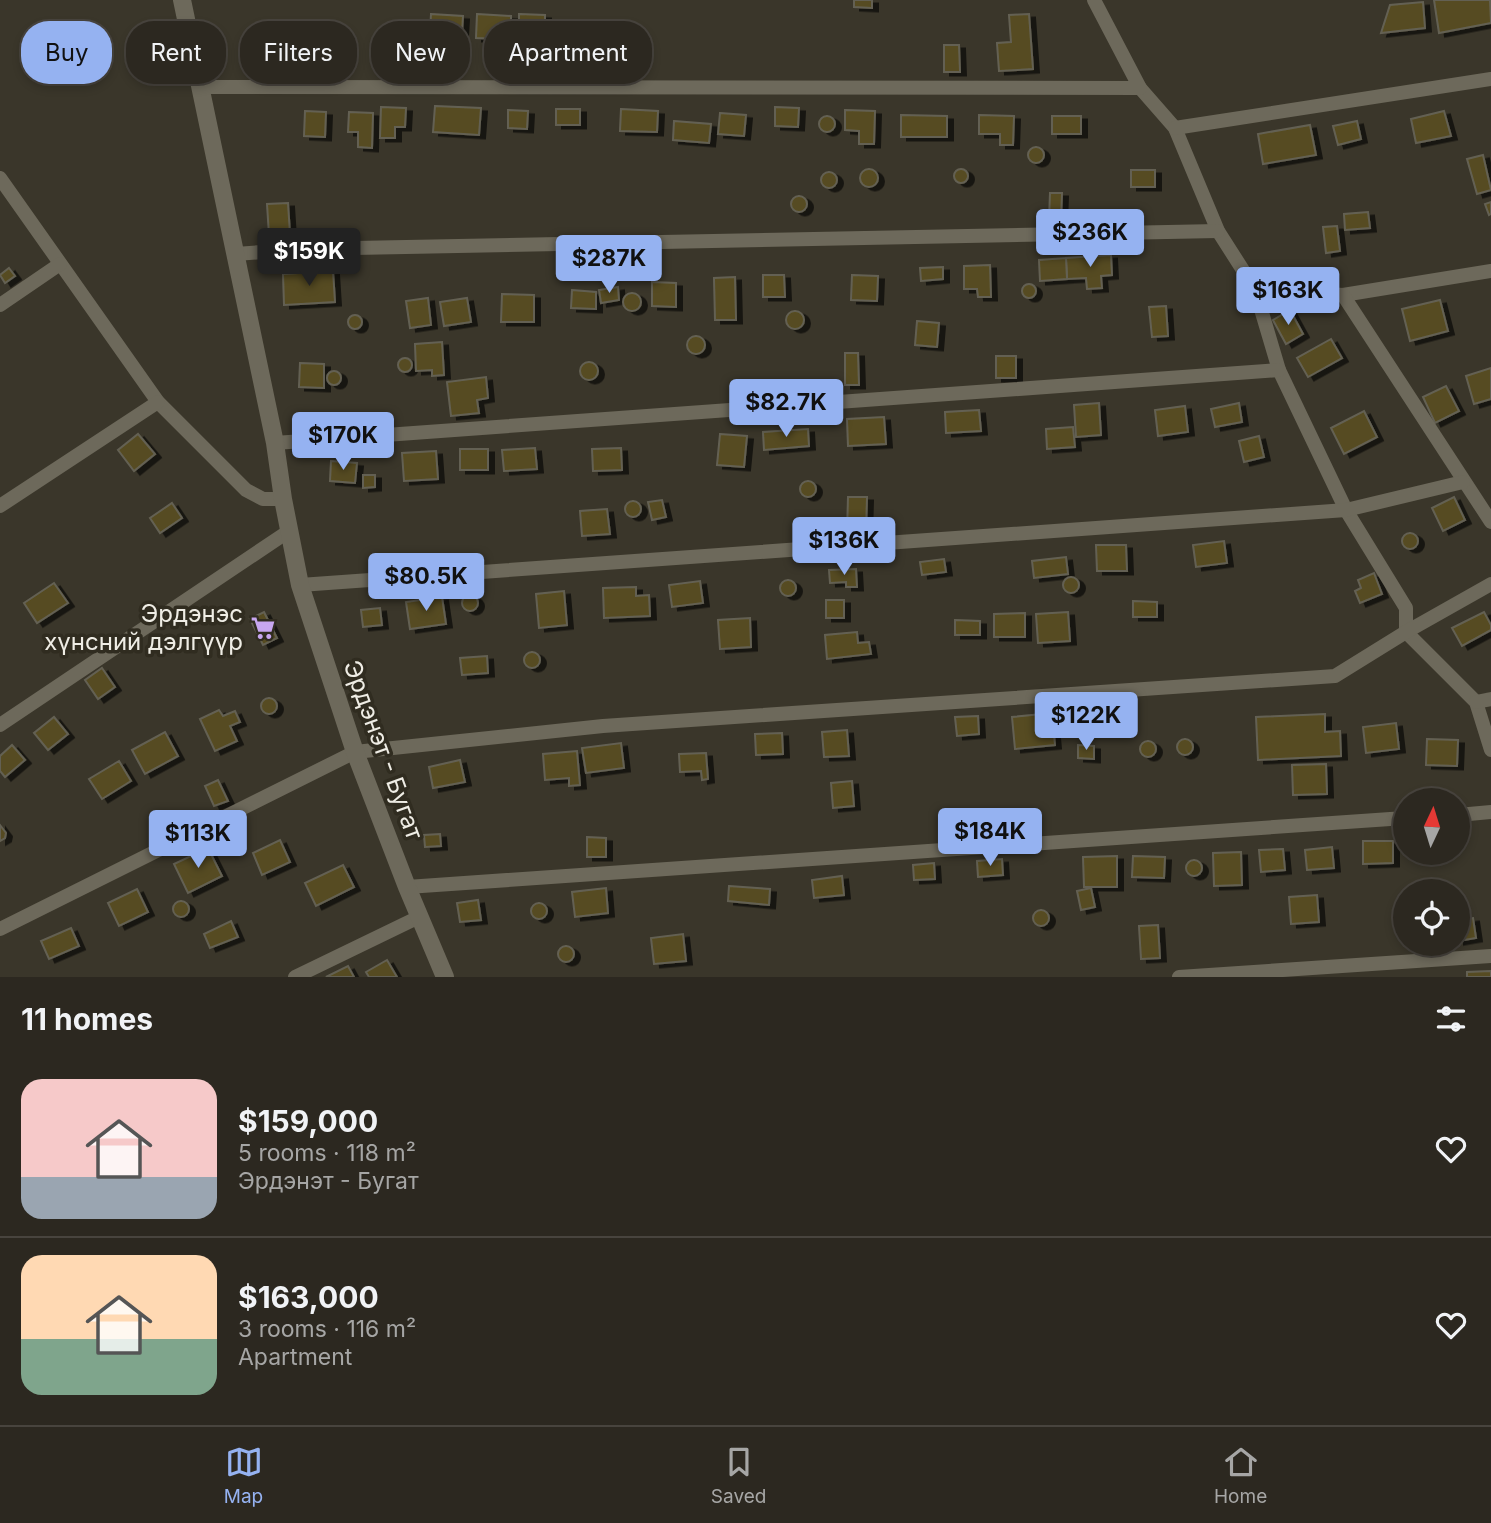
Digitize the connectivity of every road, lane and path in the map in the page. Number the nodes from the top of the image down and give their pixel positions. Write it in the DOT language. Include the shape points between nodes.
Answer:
graph roads {
  1 [pos="183,0"];
  2 [pos="1094,0"];
  3 [pos="1491,79"];
  4 [pos="200,87"];
  5 [pos="1140,88"];
  6 [pos="1175,128"];
  7 [pos="0,178"];
  8 [pos="1218,231"];
  9 [pos="236,254"];
  10 [pos="61,264"];
  11 [pos="1491,271"];
  12 [pos="1255,289"];
  13 [pos="1343,295"];
  14 [pos="0,305"];
  15 [pos="1279,370"];
  16 [pos="158,402"];
  17 [pos="275,443"];
  18 [pos="1463,482"];
  19 [pos="283,499"];
  20 [pos="1484,502"];
  21 [pos="0,506"];
  22 [pos="1346,510"];
  23 [pos="1491,522"];
  24 [pos="289,531"];
  25 [pos="1491,584"];
  26 [pos="300,585"];
  27 [pos="1406,632"];
  28 [pos="1491,699"];
  29 [pos="1476,702"];
  30 [pos="0,725"];
  31 [pos="1491,750"];
  32 [pos="355,752"];
  33 [pos="1491,812"];
  34 [pos="1470,814"];
  35 [pos="1393,819"];
  36 [pos="407,887"];
  37 [pos="419,917"];
  38 [pos="0,929"];
  39 [pos="1491,956"];
  40 [pos="295,977"];
  41 [pos="445,977"];
  42 [pos="1179,977"];
  1 -- 4 [label="street, Эрдэнэт - Бугат"];
  2 -- 5 [label="street"];
  3 -- 6 [label="street"];
  4 -- 5 [label="street"];
  4 -- 9 [label="street, Эрдэнэт - Бугат"];
  5 -- 6 [label="street"];
  6 -- 8 [label="street"];
  7 -- 10 [label="street"];
  8 -- 9 [label="street"];
  8 -- 12 [label="street"];
  9 -- 17 [label="street, Эрдэнэт - Бугат"];
  10 -- 14 [label="street"];
  10 -- 16 [label="street"];
  11 -- 13 [label="street"];
  12 -- 13 [label="street"];
  12 -- 15 [label="street"];
  13 -- 18 [label="street"];
  15 -- 17 [label="street"];
  15 -- 22 [label="street"];
  16 -- 19 [label="street" via="246,490 263,499"];
  16 -- 21 [label="street"];
  17 -- 19 [label="street, Эрдэнэт - Бугат"];
  18 -- 20 [label="street"];
  18 -- 22 [label="street"];
  19 -- 24 [label="street, Эрдэнэт - Бугат"];
  20 -- 23 [label="street"];
  22 -- 26 [label="street"];
  22 -- 27 [label="street" via="1406,608"];
  24 -- 26 [label="street, Эрдэнэт - Бугат"];
  24 -- 30 [label="street"];
  25 -- 27 [label="street"];
  26 -- 32 [label="street, Эрдэнэт - Бугат"];
  27 -- 29 [label="street"];
  27 -- 32 [label="street" via="1335,676 603,726"];
  28 -- 29 [label="street"];
  29 -- 31 [label="street"];
  32 -- 36 [label="street, Эрдэнэт - Бугат"];
  32 -- 38 [label="street"];
  33 -- 34 [label="street"];
  35 -- 36 [label="street"];
  36 -- 37 [label="street, Эрдэнэт - Бугат"];
  37 -- 40 [label="street"];
  37 -- 41 [label="street, Эрдэнэт - Бугат"];
  39 -- 42 [label="street"];
}
